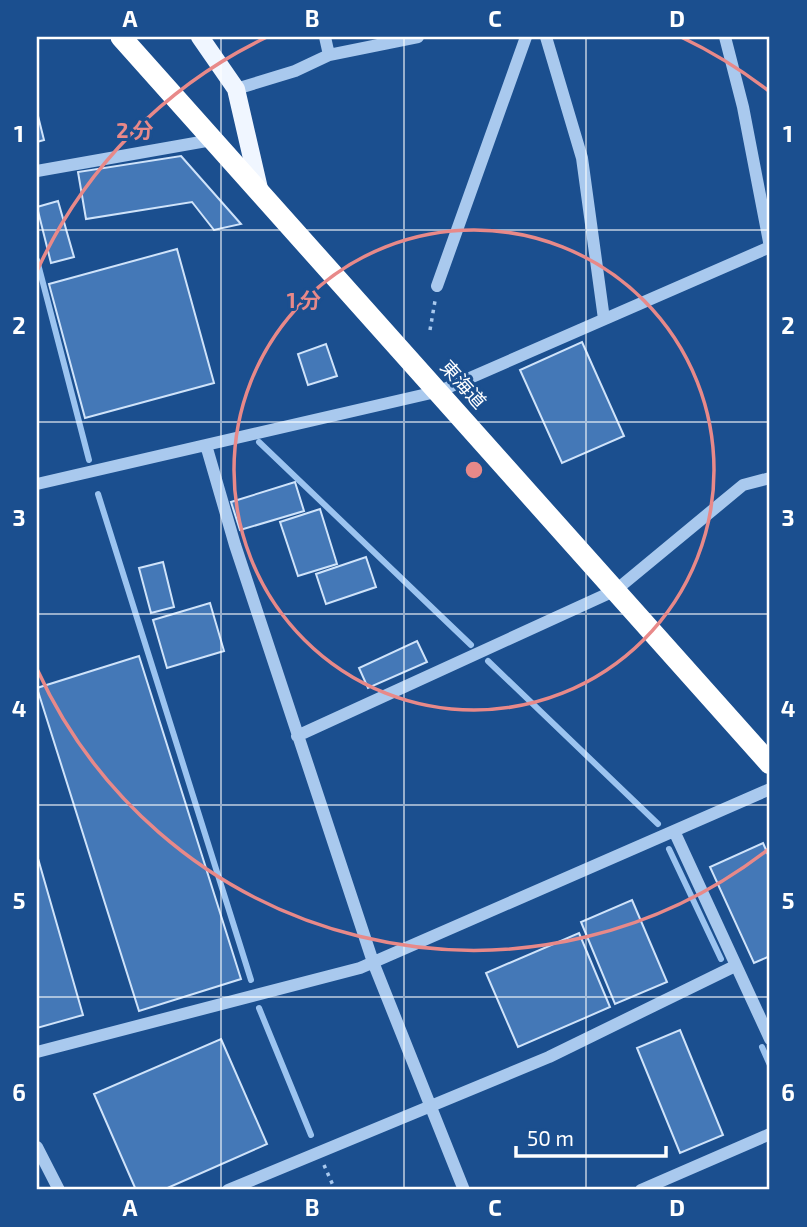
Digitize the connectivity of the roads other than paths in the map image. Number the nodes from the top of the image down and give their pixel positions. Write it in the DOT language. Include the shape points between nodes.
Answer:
graph roads {
  1 [pos="121,37"];
  2 [pos="200,37"];
  3 [pos="325,37"];
  4 [pos="418,37"];
  5 [pos="526,37"];
  6 [pos="546,37"];
  7 [pos="725,37"];
  8 [pos="329,55"];
  9 [pos="236,89"];
  10 [pos="212,140"];
  11 [pos="37,171"];
  12 [pos="260,193"];
  13 [pos="770,247"];
  14 [pos="437,286"];
  15 [pos="604,319"];
  16 [pos="440,391"];
  17 [pos="206,445"];
  18 [pos="770,478"];
  19 [pos="37,484"];
  20 [pos="616,590"];
  21 [pos="297,736"];
  22 [pos="770,764"];
  23 [pos="770,789"];
  24 [pos="675,833"];
  25 [pos="373,962"];
  26 [pos="735,966"];
  27 [pos="770,1039"];
  28 [pos="37,1052"];
  29 [pos="432,1108"];
  30 [pos="770,1135"];
  31 [pos="37,1147"];
  32 [pos="59,1190"];
  33 [pos="228,1190"];
  34 [pos="464,1190"];
  35 [pos="641,1190"];
  1 -- 10 [label="highway, 東海道"];
  2 -- 9 [label="main road"];
  3 -- 8 [label="street"];
  4 -- 8 [label="street"];
  5 -- 14 [label="street"];
  6 -- 15 [label="street" via="582,158"];
  7 -- 13 [label="street"];
  8 -- 9 [label="street"];
  9 -- 12 [label="main road"];
  10 -- 11 [label="street"];
  10 -- 12 [label="highway, 東海道"];
  12 -- 16 [label="highway, 東海道"];
  13 -- 15 [label="street"];
  15 -- 16 [label="street"];
  16 -- 17 [label="street"];
  16 -- 20 [label="highway, 東海道"];
  17 -- 19 [label="street"];
  17 -- 21 [label="street"];
  18 -- 20 [label="street" via="743,485"];
  20 -- 21 [label="street"];
  20 -- 22 [label="highway, 東海道"];
  21 -- 25 [label="street"];
  23 -- 24 [label="street"];
  24 -- 25 [label="street"];
  24 -- 26 [label="street"];
  25 -- 28 [label="street"];
  25 -- 29 [label="street"];
  26 -- 27 [label="street"];
  26 -- 29 [label="street"];
  29 -- 33 [label="street"];
  29 -- 34 [label="street"];
  30 -- 35 [label="street"];
  31 -- 32 [label="street"];
}
